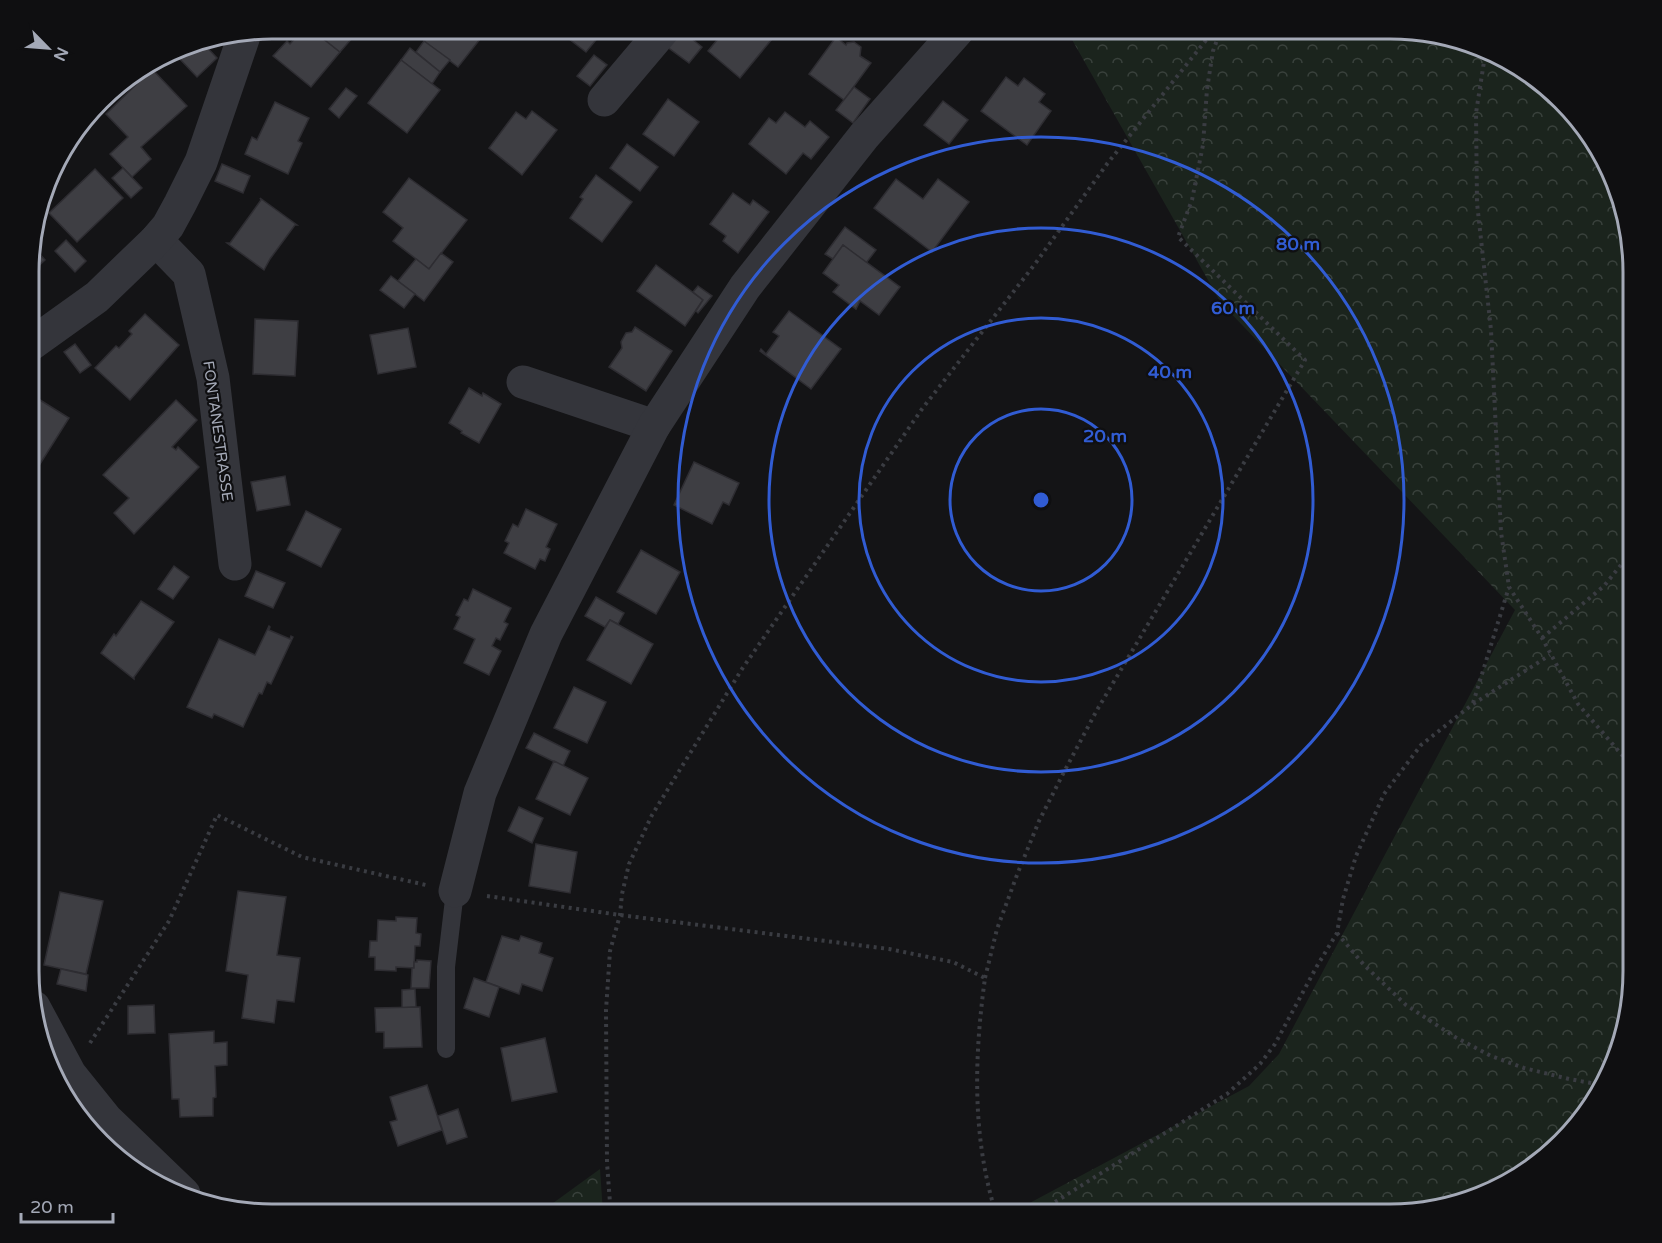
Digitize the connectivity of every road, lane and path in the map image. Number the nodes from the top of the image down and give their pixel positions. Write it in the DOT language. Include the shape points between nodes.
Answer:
graph roads {
  1 [pos="656,39"];
  2 [pos="950,39"];
  3 [pos="1207,39"];
  4 [pos="1218,39"];
  5 [pos="242,41"];
  6 [pos="1484,59"];
  7 [pos="604,100"];
  8 [pos="156,240"];
  9 [pos="39,339"];
  10 [pos="523,382"];
  11 [pos="654,426"];
  12 [pos="1623,562"];
  13 [pos="235,564"];
  14 [pos="1509,586"];
  15 [pos="1542,638"];
  16 [pos="1550,655"];
  17 [pos="1473,704"];
  18 [pos="1623,756"];
  19 [pos="455,891"];
  20 [pos="620,915"];
  21 [pos="1337,933"];
  22 [pos="985,978"];
  23 [pos="47,1031"];
  24 [pos="446,1049"];
  25 [pos="70,1074"];
  26 [pos="1594,1083"];
  27 [pos="170,1180"];
  28 [pos="610,1204"];
  29 [pos="993,1204"];
  30 [pos="1052,1204"];
  1 -- 7 [label="street"];
  2 -- 11 [label="street" via="864,136 745,287"];
  3 -- 20 [label="path" via="922,409 742,669 652,815 629,864"];
  4 -- 22 [label="path" via="1206,89 1203,145 1192,200 1178,237 1305,360 1064,772 1017,875 997,929"];
  5 -- 8 [label="street" via="201,162 168,226"];
  6 -- 14 [label="path" via="1476,113 1477,203 1491,330 1501,531"];
  8 -- 9 [label="street" via="97,297"];
  8 -- 13 [label="street, FONTANESTRASSE" via="189,274 213,378"];
  10 -- 11 [label="street"];
  11 -- 19 [label="street" via="546,634 480,793"];
  12 -- 15 [label="path" via="1604,586"];
  14 -- 15 [label="path"];
  14 -- 17 [label="path"];
  15 -- 16 [label="path"];
  16 -- 17 [label="path"];
  16 -- 18 [label="path" via="1578,704"];
  17 -- 21 [label="path" via="1421,745 1384,794 1356,856"];
  19 -- 20 [label="path"];
  19 -- 24 [label="lane" via="446,967"];
  19 -- 25 [label="path" via="302,857 217,814 169,921"];
  20 -- 22 [label="path" via="890,949 953,962"];
  20 -- 28 [label="path" via="610,951 606,1010"];
  21 -- 26 [label="path" via="1406,1005 1455,1037 1524,1068"];
  21 -- 30 [label="path" via="1275,1044 1242,1082"];
  22 -- 29 [label="path" via="976,1073 980,1141"];
  23 -- 25 [label="street"];
  25 -- 27 [label="street" via="107,1120"];
}
